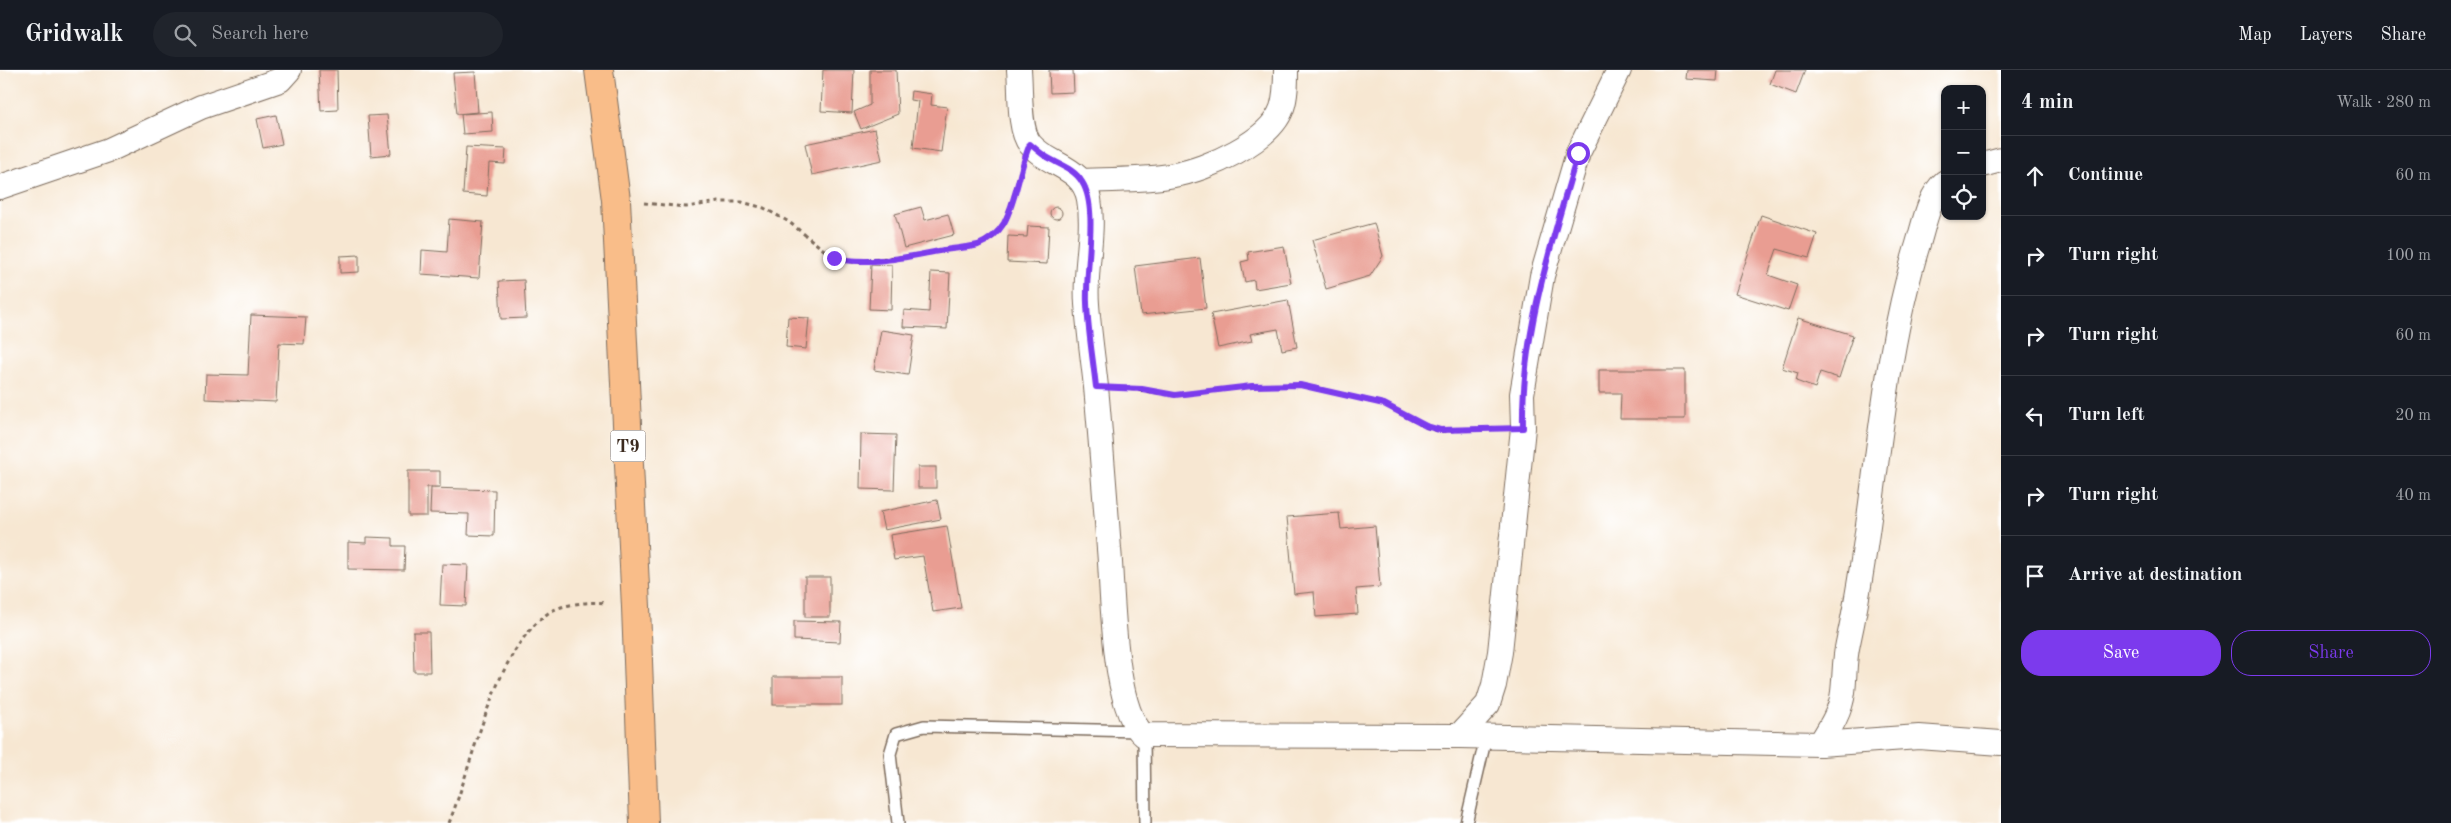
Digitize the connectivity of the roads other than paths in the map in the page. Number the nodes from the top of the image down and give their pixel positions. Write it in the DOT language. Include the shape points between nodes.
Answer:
graph roads {
  1 [pos="289,70"];
  2 [pos="599,70"];
  3 [pos="1019,70"];
  4 [pos="1286,70"];
  5 [pos="1619,70"];
  6 [pos="2001,160"];
  7 [pos="1986,164"];
  8 [pos="1082,181"];
  9 [pos="1941,185"];
  10 [pos="0,187"];
  11 [pos="1141,733"];
  12 [pos="1459,736"];
  13 [pos="1486,737"];
  14 [pos="2001,743"];
  15 [pos="1820,744"];
  16 [pos="644,823"];
  17 [pos="898,823"];
  18 [pos="1145,823"];
  19 [pos="1466,823"];
  1 -- 10 [label="street" via="280,80 201,107 109,150"];
  2 -- 16 [label="highway, T9" via="616,200"];
  3 -- 8 [label="street" via="1024,130 1030,144"];
  4 -- 8 [label="street" via="1287,87 1282,110 1266,131 1244,148 1209,166 1174,175"];
  5 -- 12 [label="street" via="1578,153 1542,276 1522,394 1523,428 1500,652 1488,704"];
  6 -- 7 [label="street"];
  8 -- 11 [label="street" via="1089,198 1087,303 1118,672 1134,725"];
  9 -- 15 [label="street" via="1923,227 1903,292 1863,568 1845,656 1843,694 1836,716"];
  11 -- 12 [label="street"];
  11 -- 17 [label="lane" via="924,726 896,734 890,754"];
  11 -- 18 [label="lane"];
  12 -- 13 [label="street"];
  13 -- 15 [label="street"];
  13 -- 19 [label="lane"];
  14 -- 15 [label="street" via="1919,737"];
}
